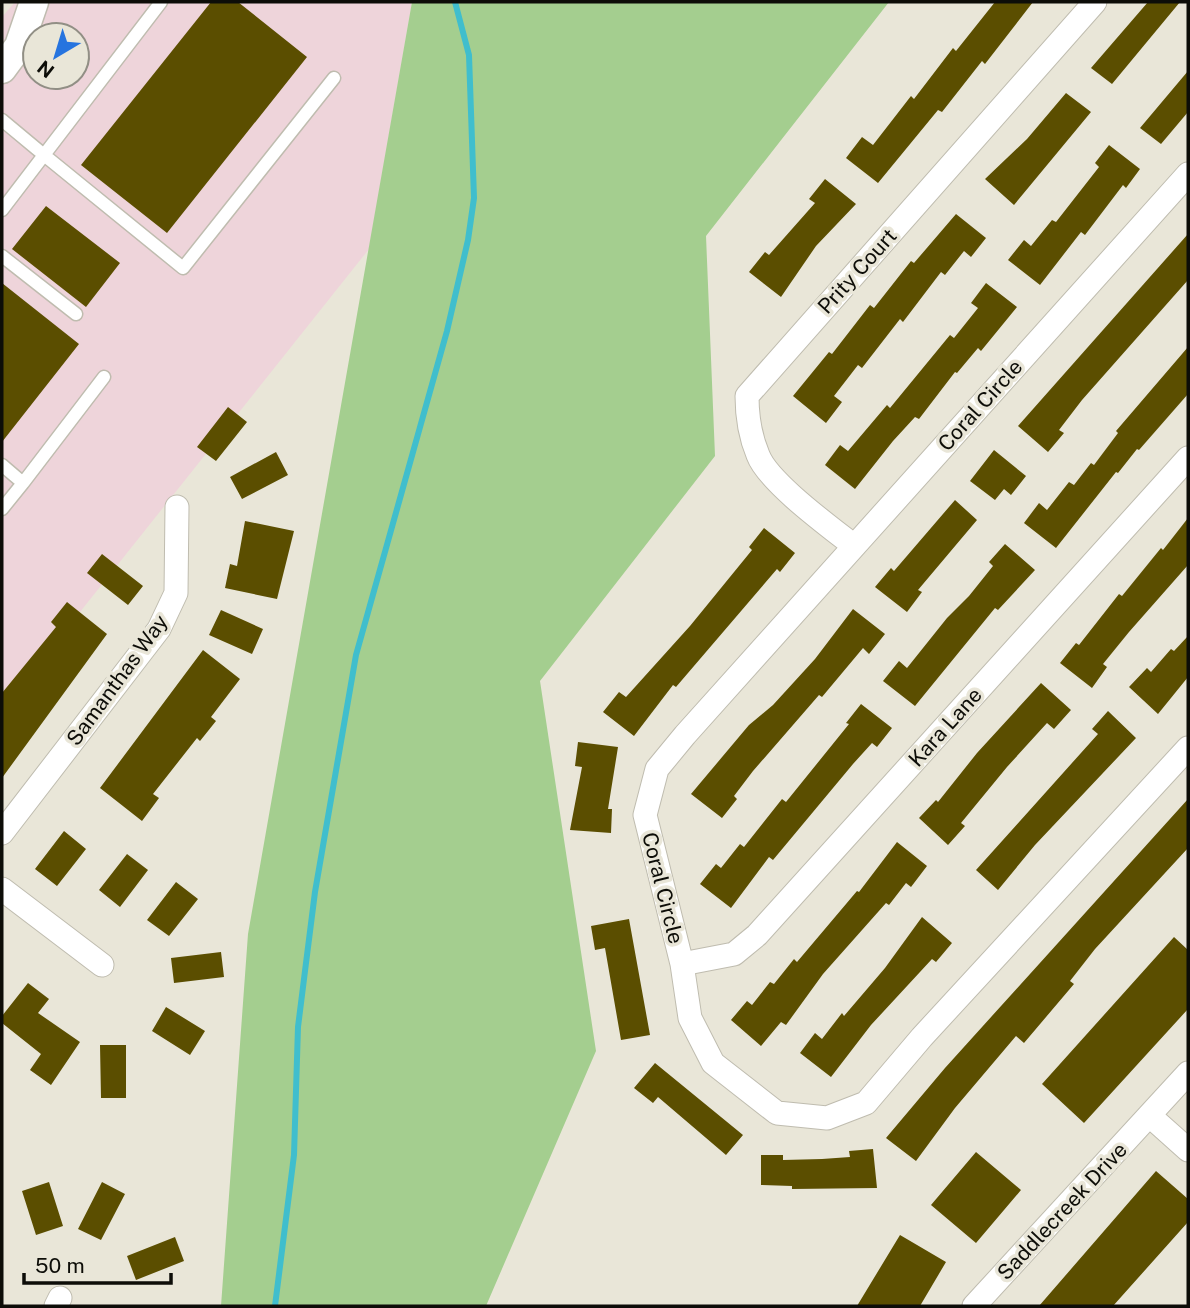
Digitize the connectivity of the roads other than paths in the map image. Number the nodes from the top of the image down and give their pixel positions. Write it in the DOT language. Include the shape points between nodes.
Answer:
graph roads {
  1 [pos="34,2"];
  2 [pos="161,2"];
  3 [pos="1095,2"];
  4 [pos="2,69"];
  5 [pos="334,78"];
  6 [pos="2,120"];
  7 [pos="44,155"];
  8 [pos="1188,174"];
  9 [pos="2,210"];
  10 [pos="2,256"];
  11 [pos="76,314"];
  12 [pos="104,377"];
  13 [pos="1188,458"];
  14 [pos="2,465"];
  15 [pos="23,483"];
  16 [pos="177,507"];
  17 [pos="2,509"];
  18 [pos="854,546"];
  19 [pos="1188,748"];
  20 [pos="2,833"];
  21 [pos="2,889"];
  22 [pos="682,964"];
  23 [pos="102,965"];
  24 [pos="1188,1073"];
  25 [pos="1150,1116"];
  26 [pos="1188,1150"];
  27 [pos="974,1306"];
  1 -- 4 [label="street" via="19,46"];
  2 -- 7 [label="lane"];
  3 -- 18 [label="street, Prity Court" via="747,396 747,417 758,458 794,498"];
  5 -- 7 [label="lane" via="183,268"];
  6 -- 7 [label="lane"];
  7 -- 9 [label="lane"];
  8 -- 18 [label="street, Coral Circle"];
  10 -- 11 [label="lane"];
  12 -- 15 [label="lane"];
  13 -- 22 [label="street, Kara Lane" via="757,934 734,954"];
  14 -- 15 [label="lane"];
  15 -- 17 [label="lane"];
  16 -- 20 [label="street, Samanthas Way" via="176,593 159,629"];
  18 -- 22 [label="street, Coral Circle" via="657,769 645,815"];
  19 -- 22 [label="street, Coral Circle" via="866,1103 827,1118 777,1113 713,1063 690,1018"];
  21 -- 23 [label="street"];
  24 -- 25 [label="street, Saddlecreek Drive"];
  25 -- 26 [label="street"];
  25 -- 27 [label="street, Saddlecreek Drive"];
}
